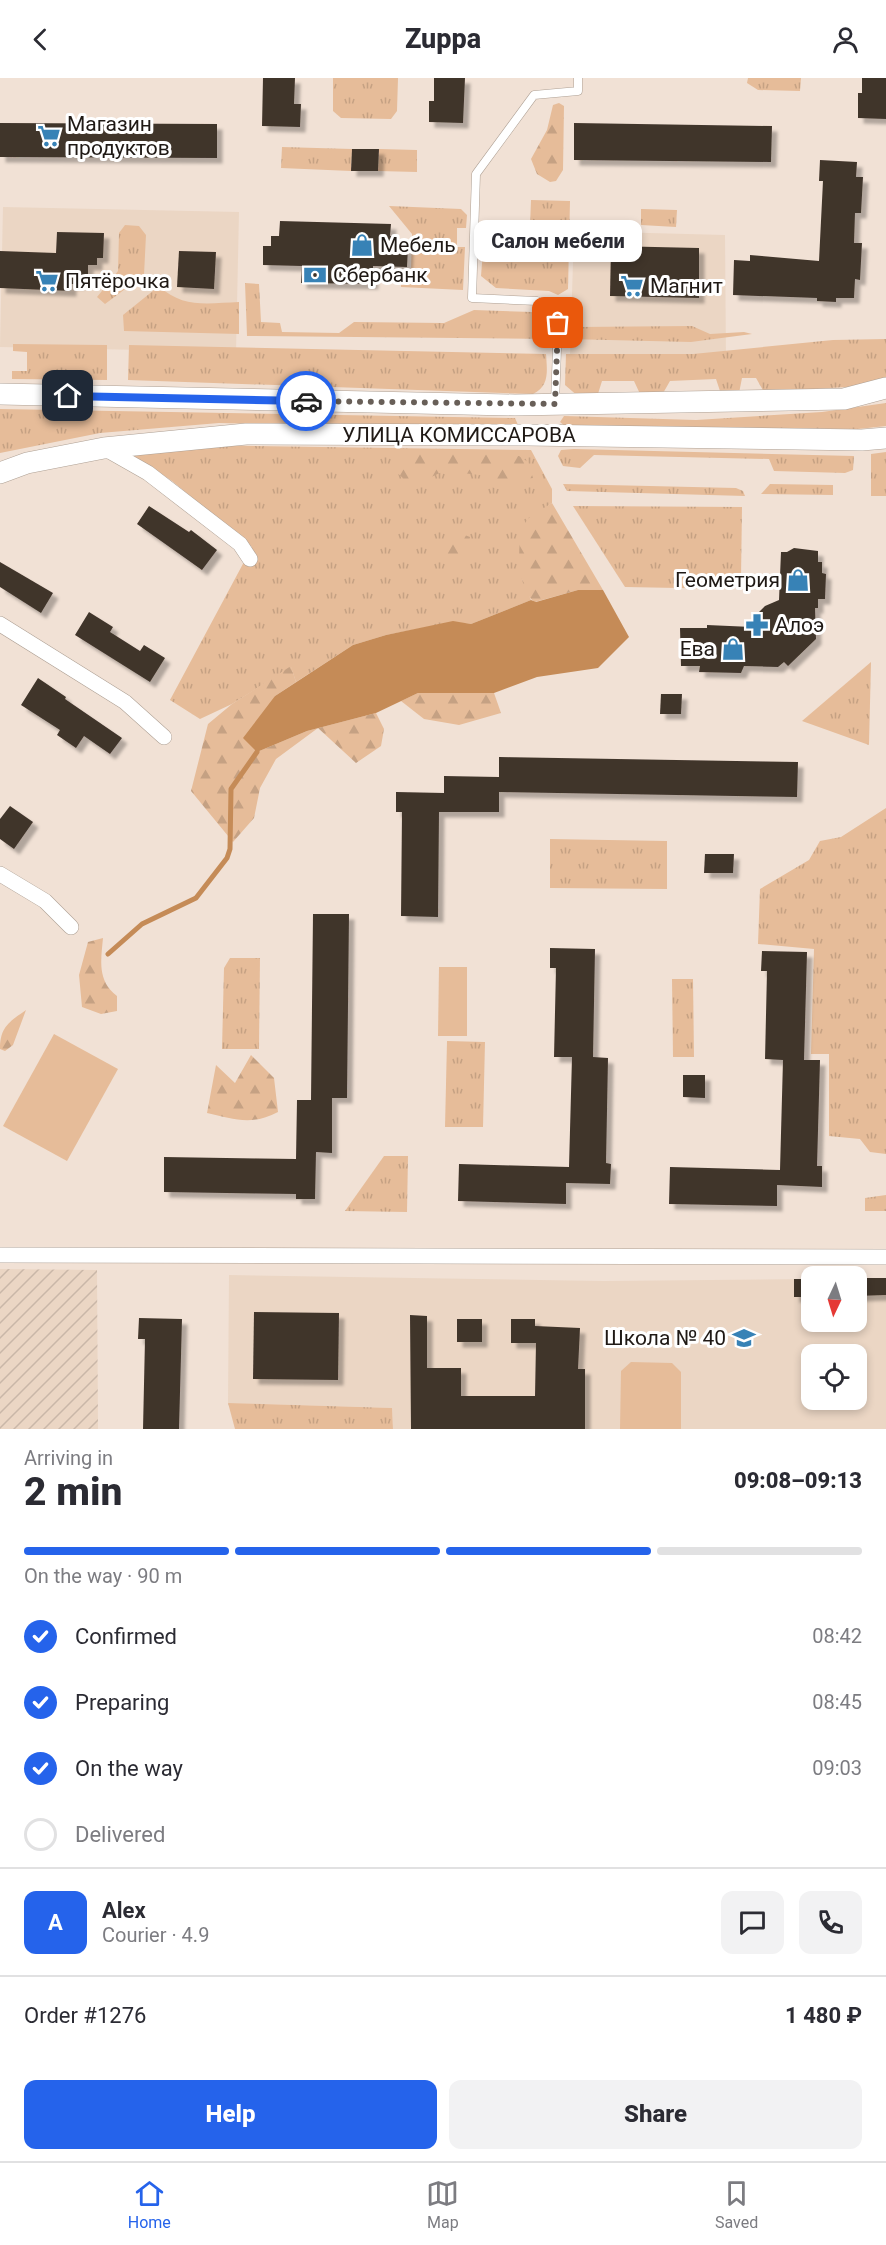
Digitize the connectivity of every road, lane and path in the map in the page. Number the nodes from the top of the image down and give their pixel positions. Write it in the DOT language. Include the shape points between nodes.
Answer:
graph roads {
  1 [pos="578,78"];
  2 [pos="886,388"];
  3 [pos="0,394"];
  4 [pos="555,404"];
  5 [pos="886,438"];
  6 [pos="104,448"];
  7 [pos="0,473"];
  8 [pos="250,559"];
  9 [pos="0,624"];
  10 [pos="164,737"];
  11 [pos="0,874"];
  12 [pos="71,927"];
  13 [pos="0,1255"];
  14 [pos="886,1257"];
  1 -- 4 [label="lane" via="578,91 534,95 476,174 472,298 537,302 558,323"];
  2 -- 4 [label="main road, УЛИЦА КОМИССАРОВА" via="844,399"];
  3 -- 4 [label="main road, УЛИЦА КОМИССАРОВА"];
  5 -- 6 [label="main road, УЛИЦА КОМИССАРОВА" via="246,434"];
  6 -- 7 [label="main road, УЛИЦА КОМИССАРОВА" via="27,463"];
  6 -- 8 [label="street" via="157,480 240,544"];
  9 -- 10 [label="street" via="125,702"];
  11 -- 12 [label="street" via="45,902"];
  13 -- 14 [label="street"];
}
